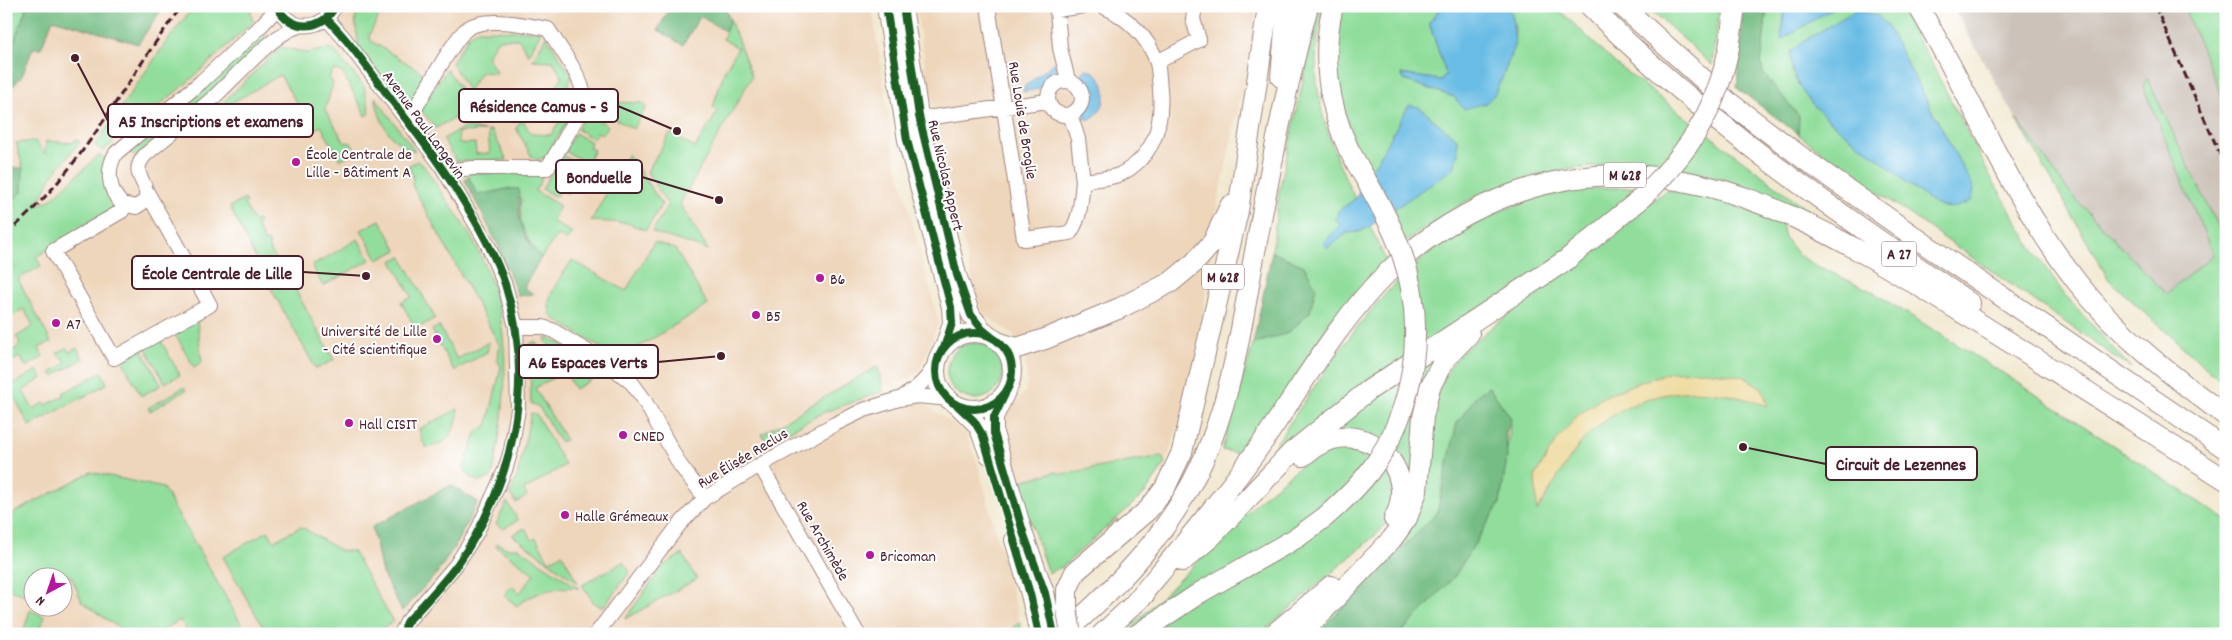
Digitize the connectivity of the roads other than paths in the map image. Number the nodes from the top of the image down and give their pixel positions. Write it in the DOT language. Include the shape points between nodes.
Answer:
graph roads {
  1 [pos="276,6"];
  2 [pos="335,6"];
  3 [pos="886,6"];
  4 [pos="903,6"];
  5 [pos="988,6"];
  6 [pos="1084,6"];
  7 [pos="1102,6"];
  8 [pos="1194,6"];
  9 [pos="1268,6"];
  10 [pos="1287,6"];
  11 [pos="1308,6"];
  12 [pos="1333,6"];
  13 [pos="1578,6"];
  14 [pos="1590,6"];
  15 [pos="1622,6"];
  16 [pos="1735,6"];
  17 [pos="1908,6"];
  18 [pos="1918,6"];
  19 [pos="1931,6"];
  20 [pos="1057,8"];
  21 [pos="326,18"];
  22 [pos="300,26"];
  23 [pos="1639,54"];
  24 [pos="1157,62"];
  25 [pos="1068,80"];
  26 [pos="1048,101"];
  27 [pos="1004,106"];
  28 [pos="1070,114"];
  29 [pos="919,116"];
  30 [pos="1251,116"];
  31 [pos="408,121"];
  32 [pos="1276,141"];
  33 [pos="111,161"];
  34 [pos="137,168"];
  35 [pos="445,171"];
  36 [pos="1083,181"];
  37 [pos="147,192"];
  38 [pos="122,204"];
  39 [pos="2052,247"];
  40 [pos="1568,258"];
  41 [pos="516,327"];
  42 [pos="997,341"];
  43 [pos="942,352"];
  44 [pos="1004,394"];
  45 [pos="899,399"];
  46 [pos="954,402"];
  47 [pos="2226,416"];
  48 [pos="2226,449"];
  49 [pos="760,464"];
  50 [pos="2226,480"];
  51 [pos="705,498"];
  52 [pos="1242,504"];
  53 [pos="1341,578"];
  54 [pos="1134,604"];
  55 [pos="1050,609"];
  56 [pos="405,632"];
  57 [pos="596,634"];
  58 [pos="858,634"];
  59 [pos="1039,634"];
  60 [pos="1054,634"];
  61 [pos="1063,634"];
  62 [pos="1072,634"];
  63 [pos="1102,634"];
  64 [pos="1138,634"];
  65 [pos="1274,634"];
  66 [pos="1287,634"];
  67 [pos="1301,634"];
  1 -- 22 [label="street" via="287,20"];
  1 -- 33 [label="street" via="256,31 121,147"];
  2 -- 21 [label="street"];
  3 -- 43 [label="main road, Rue Nicolas Appert" via="907,140 950,307 952,323"];
  4 -- 29 [label="main road, Rue Nicolas Appert"];
  5 -- 27 [label="street, Rue Louis de Broglie"];
  6 -- 20 [label="street"];
  7 -- 24 [label="street" via="1115,11 1139,32"];
  8 -- 24 [label="street" via="1193,18 1199,40"];
  9 -- 30 [label="highway, M 628"];
  10 -- 32 [label="highway, M 628"];
  11 -- 32 [label="highway, M 628"];
  12 -- 64 [label="highway, bridge" via="1327,52 1337,121 1349,150 1386,216 1412,290 1415,344 1408,386 1392,435 1369,471 1325,517 1298,537 1201,592"];
  13 -- 23 [label="highway"];
  14 -- 23 [label="highway, A 27"];
  15 -- 48 [label="highway, A 27" via="1726,100 1804,159"];
  16 -- 40 [label="highway, M 628, bridge" via="1719,86 1700,128 1668,171 1637,202"];
  17 -- 39 [label="highway" via="1983,145"];
  18 -- 39 [label="highway" via="2000,159"];
  19 -- 39 [label="highway"];
  20 -- 25 [label="street" via="1060,48"];
  21 -- 22 [label="street" via="314,25"];
  21 -- 31 [label="street, Avenue Paul Langevin"];
  22 -- 34 [label="street" via="274,41 212,99 145,154"];
  23 -- 50 [label="highway, A 27" via="1702,108 1811,192"];
  24 -- 36 [label="street" via="1161,103 1159,127 1148,152 1119,175"];
  25 -- 26 [label="street" via="1053,85"];
  25 -- 28 [label="street" via="1078,86 1082,97 1079,108"];
  26 -- 27 [label="street"];
  26 -- 28 [label="street" via="1059,114"];
  27 -- 29 [label="street" via="933,117"];
  27 -- 36 [label="street, Rue Louis de Broglie" via="1024,239 1070,233 1076,225"];
  28 -- 36 [label="street" via="1078,139"];
  29 -- 42 [label="main road, Rue Nicolas Appert" via="964,298 976,323"];
  30 -- 42 [label="highway" via="1226,216 1213,242 1194,263 1171,282 1094,320 1025,346 1012,348"];
  30 -- 55 [label="highway, M 628" via="1235,229 1182,452 1165,488 1148,510 1075,572 1067,590"];
  31 -- 35 [label="street, Avenue Paul Langevin"];
  31 -- 35 [label="street" via="462,33 469,27 523,23 548,29 579,79 584,98 550,164 547,168 537,169"];
  32 -- 61 [label="highway, M 628" via="1237,348 1211,442 1186,493 1154,541 1100,600"];
  33 -- 34 [label="street" via="121,156"];
  33 -- 38 [label="street" via="110,182"];
  34 -- 37 [label="street"];
  35 -- 41 [label="street, Avenue Paul Langevin" via="487,243 505,285"];
  37 -- 38 [label="street" via="141,205 130,207"];
  37 -- 38 [label="street" via="210,305 114,358 53,251 122,211"];
  39 -- 47 [label="highway" via="2078,284 2119,330"];
  40 -- 52 [label="highway, M 628" via="1369,390 1292,452"];
  40 -- 67 [label="highway, M 628" via="1532,289 1469,334 1444,360 1425,402 1419,474 1407,518 1392,539"];
  41 -- 51 [label="street" via="552,330 625,376 643,398 680,465"];
  41 -- 56 [label="street, Avenue Paul Langevin" via="518,409 505,470 477,532 456,565 407,622"];
  42 -- 43 [label="main road" via="982,334 969,333 957,337"];
  42 -- 44 [label="main road" via="1008,353 1012,370"];
  43 -- 45 [label="street, Rue Élisée Reclus" via="923,383"];
  43 -- 46 [label="main road" via="936,370 938,380"];
  44 -- 46 [label="main road" via="981,408 971,409"];
  44 -- 55 [label="main road" via="994,417 994,433"];
  45 -- 46 [label="street, Rue Élisée Reclus" via="926,396"];
  45 -- 49 [label="street, Rue Élisée Reclus" via="835,424"];
  46 -- 55 [label="main road" via="974,420 983,436"];
  49 -- 51 [label="street, Rue Élisée Reclus"];
  49 -- 58 [label="street, Rue Archimède"];
  50 -- 54 [label="highway, M 628" via="1926,290 1799,219 1744,196 1694,182 1662,176 1587,177 1531,188 1477,209 1447,226 1386,273 1341,328 1238,477"];
  51 -- 57 [label="street, Rue Élisée Reclus" via="679,525"];
  52 -- 53 [label="highway, M 628" via="1322,443 1347,437 1371,443 1383,451 1399,475 1402,486 1400,506 1384,534"];
  52 -- 54 [label="highway, M 628" via="1210,538"];
  53 -- 65 [label="highway, M 628"];
  53 -- 66 [label="highway, M 628"];
  54 -- 63 [label="highway, M 628"];
  55 -- 59 [label="main road"];
  55 -- 60 [label="main road"];
  55 -- 62 [label="highway, M 628, bridge"];
}
